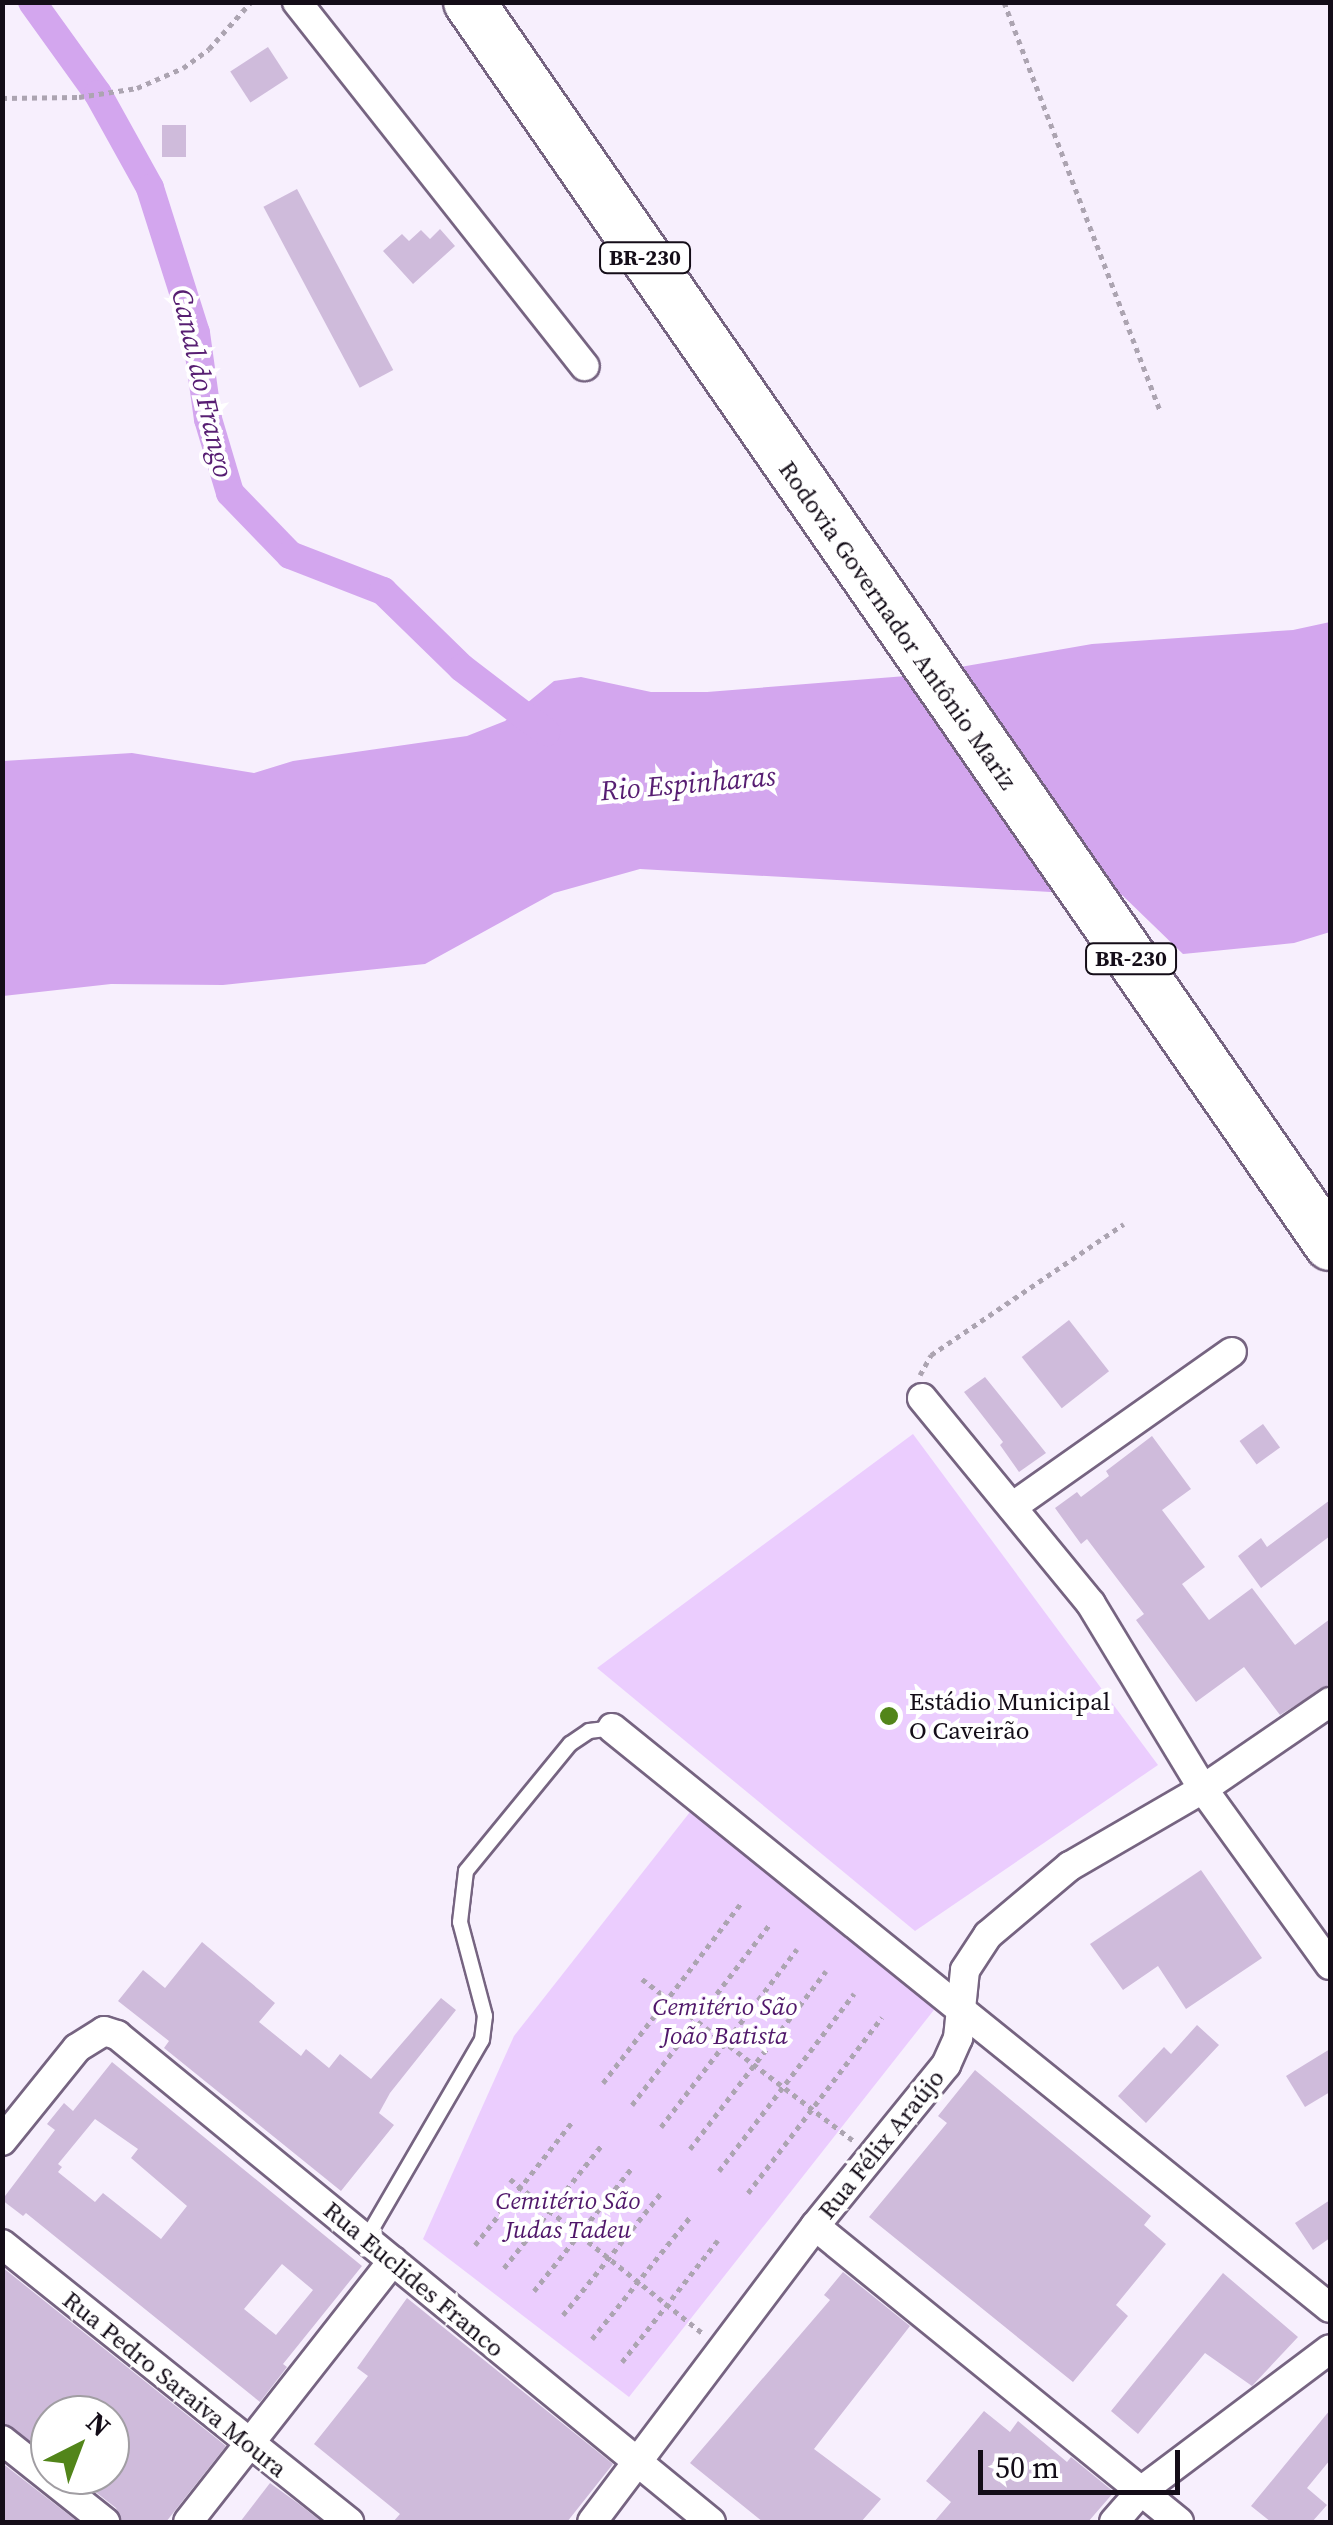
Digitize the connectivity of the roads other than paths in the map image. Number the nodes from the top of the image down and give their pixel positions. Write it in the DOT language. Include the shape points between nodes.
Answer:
graph roads {
  1 [pos="297,2"];
  2 [pos="470,2"];
  3 [pos="584,366"];
  4 [pos="1330,1245"];
  5 [pos="1232,1352"];
  6 [pos="922,1398"];
  7 [pos="1012,1507"];
  8 [pos="1330,1702"];
  9 [pos="612,1728"];
  10 [pos="1202,1789"];
  11 [pos="1330,1964"];
  12 [pos="963,2012"];
  13 [pos="2,2141"];
  14 [pos="815,2226"];
  15 [pos="366,2239"];
  16 [pos="2,2244"];
  17 [pos="393,2261"];
  18 [pos="1330,2308"];
  19 [pos="1330,2349"];
  20 [pos="2,2440"];
  21 [pos="248,2444"];
  22 [pos="636,2464"];
  23 [pos="1141,2491"];
  24 [pos="104,2522"];
  25 [pos="188,2522"];
  26 [pos="349,2522"];
  27 [pos="592,2522"];
  28 [pos="710,2522"];
  29 [pos="1114,2522"];
  30 [pos="1178,2522"];
  1 -- 3 [label="street"];
  2 -- 4 [label="highway, Rodovia Governador Antônio Mariz / BR-230"];
  5 -- 7 [label="street"];
  6 -- 7 [label="street"];
  7 -- 10 [label="street" via="1092,1604"];
  8 -- 10 [label="street, Rua Félix Araújo"];
  9 -- 12 [label="street"];
  9 -- 15 [label="lane" via="589,1731 570,1744 466,1871 460,1922 485,2016 482,2040"];
  10 -- 11 [label="street"];
  10 -- 12 [label="street, Rua Félix Araújo" via="1070,1866 988,1935 965,1970"];
  12 -- 14 [label="street, Rua Félix Araújo" via="946,2065"];
  12 -- 18 [label="street"];
  13 -- 15 [label="street, Rua Euclides Franco" via="77,2048 104,2031"];
  14 -- 22 [label="street, Rua Félix Araújo"];
  14 -- 23 [label="street"];
  15 -- 17 [label="street, Rua Euclides Franco"];
  16 -- 21 [label="street, Rua Pedro Saraiva Moura"];
  17 -- 21 [label="street"];
  17 -- 22 [label="street, Rua Euclides Franco"];
  19 -- 23 [label="street"];
  20 -- 24 [label="street"];
  21 -- 25 [label="street"];
  21 -- 26 [label="street, Rua Pedro Saraiva Moura"];
  22 -- 27 [label="street, Rua Félix Araújo"];
  22 -- 28 [label="street, Rua Euclides Franco"];
  23 -- 29 [label="street"];
  23 -- 30 [label="street"];
}
